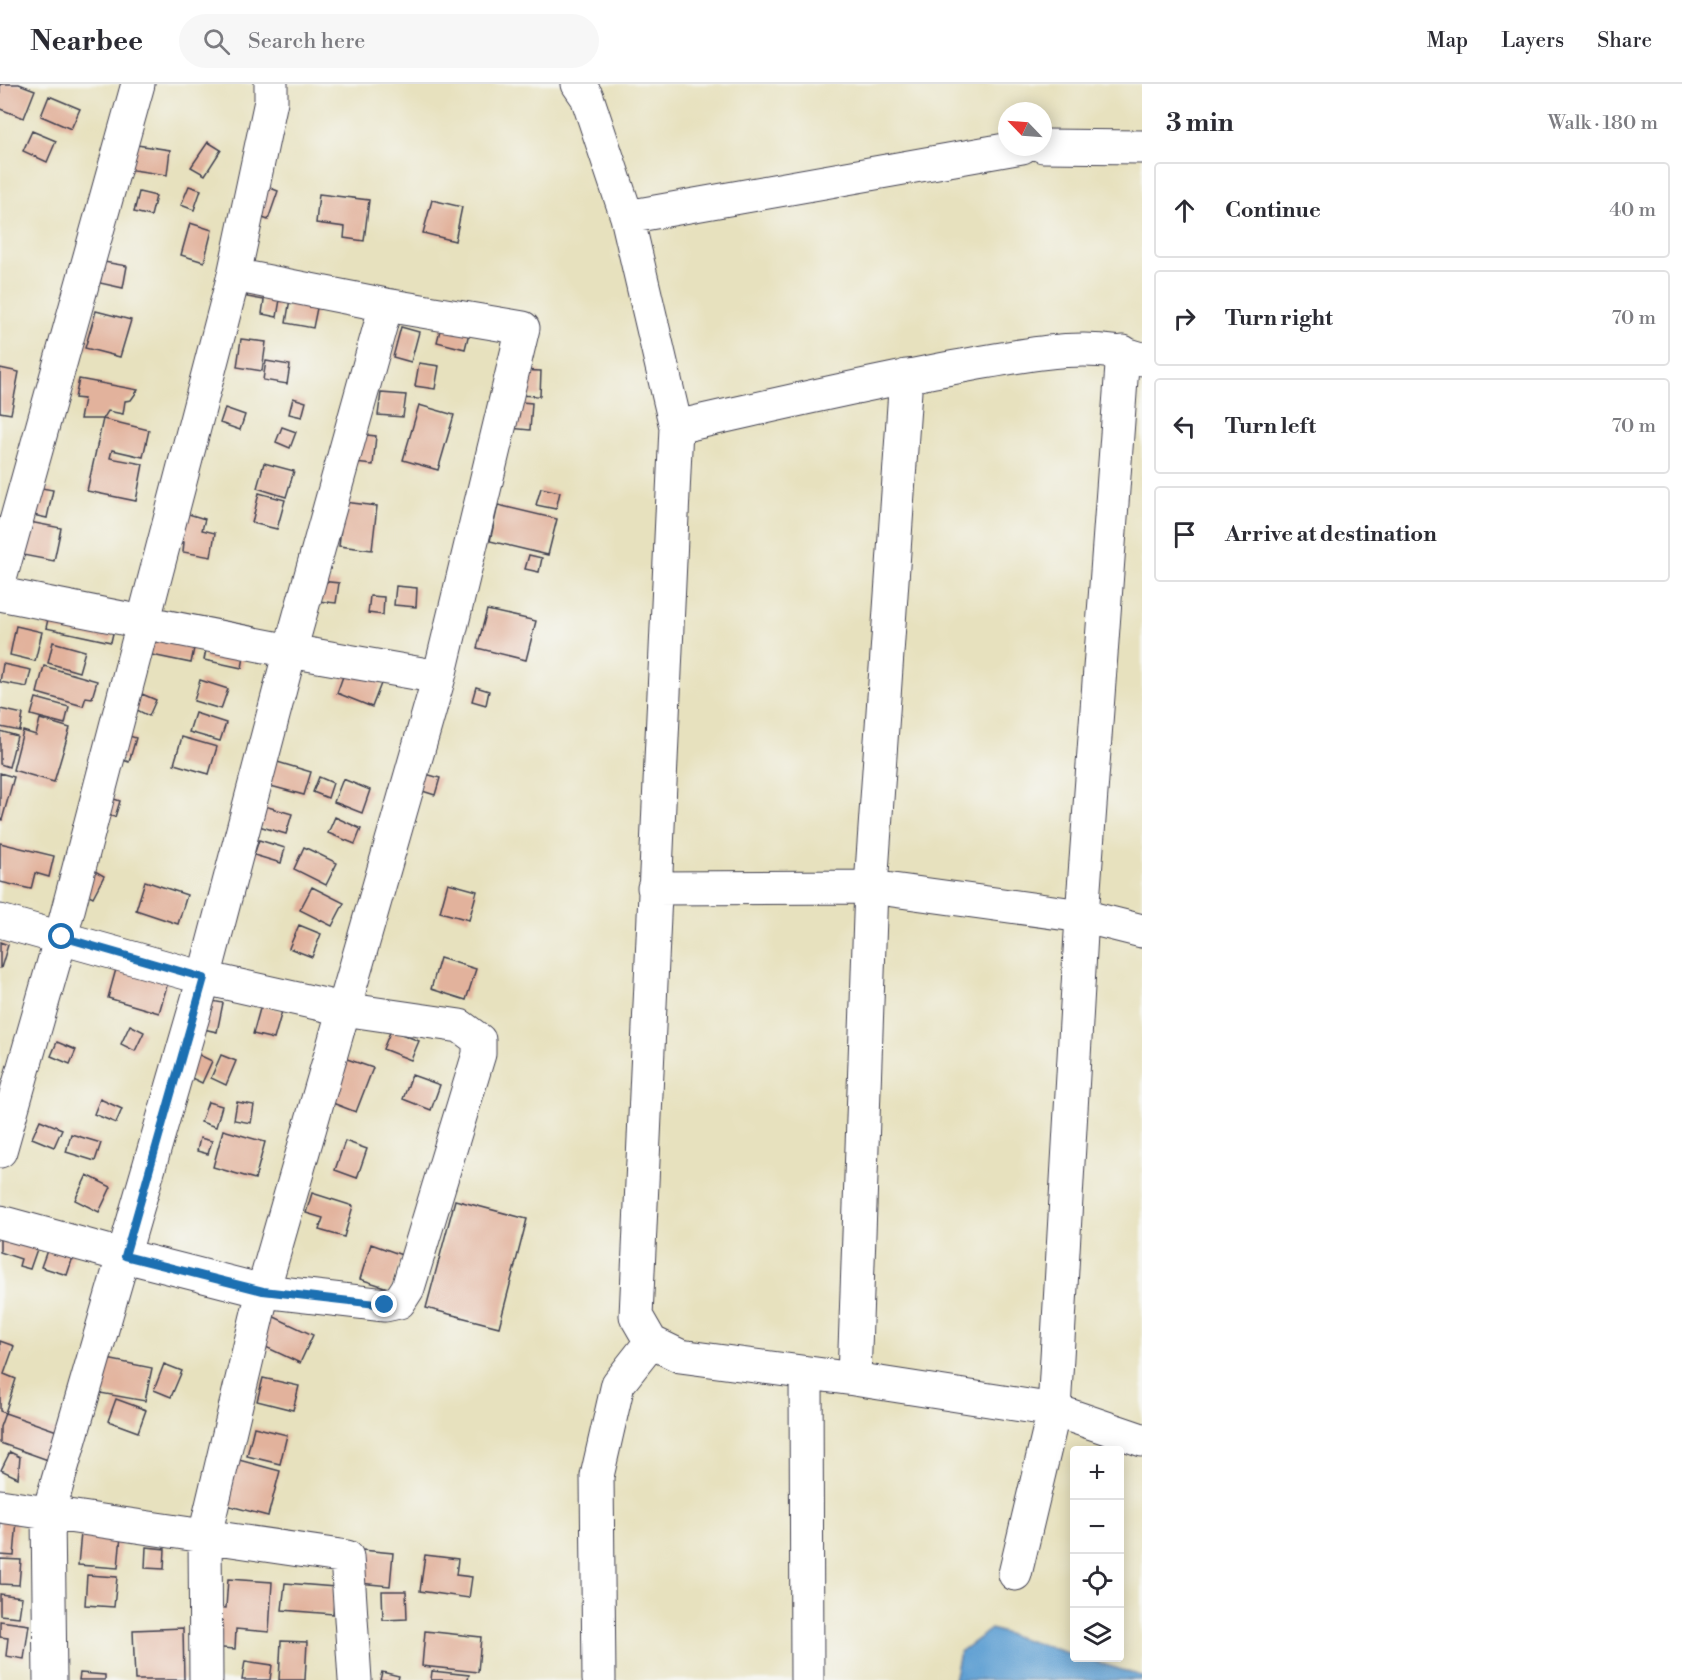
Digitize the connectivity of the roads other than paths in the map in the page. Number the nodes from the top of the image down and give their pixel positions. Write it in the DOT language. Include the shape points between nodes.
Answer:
graph roads {
  1 [pos="138,84"];
  2 [pos="271,84"];
  3 [pos="578,84"];
  4 [pos="1052,146"];
  5 [pos="1142,147"];
  6 [pos="998,151"];
  7 [pos="627,217"];
  8 [pos="234,275"];
  9 [pos="386,305"];
  10 [pos="1132,355"];
  11 [pos="906,376"];
  12 [pos="676,427"];
  13 [pos="0,579"];
  14 [pos="0,594"];
  15 [pos="144,622"];
  16 [pos="290,651"];
  17 [pos="439,677"];
  18 [pos="871,887"];
  19 [pos="654,888"];
  20 [pos="1082,916"];
  21 [pos="0,921"];
  22 [pos="1142,931"];
  23 [pos="62,937"];
  24 [pos="204,978"];
  25 [pos="343,1008"];
  26 [pos="0,1151"];
  27 [pos="0,1222"];
  28 [pos="125,1256"];
  29 [pos="263,1291"];
  30 [pos="651,1342"];
  31 [pos="806,1373"];
  32 [pos="854,1379"];
  33 [pos="1054,1410"];
  34 [pos="1142,1440"];
  35 [pos="0,1506"];
  36 [pos="48,1515"];
  37 [pos="205,1535"];
  38 [pos="1015,1574"];
  39 [pos="50,1680"];
  40 [pos="206,1680"];
  41 [pos="355,1680"];
  42 [pos="599,1680"];
  43 [pos="807,1680"];
  1 -- 13 [label="street"];
  2 -- 8 [label="street" via="271,101"];
  3 -- 7 [label="street" via="587,97"];
  4 -- 5 [label="street"];
  6 -- 7 [label="street"];
  7 -- 12 [label="street"];
  8 -- 9 [label="street"];
  8 -- 15 [label="street"];
  9 -- 16 [label="street"];
  9 -- 17 [label="street" via="523,328"];
  10 -- 11 [label="street" via="1050,351"];
  10 -- 20 [label="street"];
  11 -- 12 [label="street"];
  11 -- 18 [label="street"];
  12 -- 19 [label="street"];
  14 -- 15 [label="street"];
  15 -- 16 [label="street"];
  15 -- 23 [label="street"];
  16 -- 17 [label="street"];
  16 -- 24 [label="street"];
  17 -- 25 [label="street"];
  18 -- 19 [label="street"];
  18 -- 20 [label="street"];
  18 -- 32 [label="street"];
  19 -- 30 [label="street" via="636,1316"];
  20 -- 22 [label="street"];
  20 -- 33 [label="street"];
  21 -- 23 [label="street"];
  23 -- 24 [label="street"];
  23 -- 26 [label="street"];
  24 -- 25 [label="street"];
  24 -- 28 [label="street"];
  25 -- 29 [label="street"];
  25 -- 29 [label="street" via="460,1026 479,1040 479,1054 408,1288 399,1302 385,1305"];
  27 -- 28 [label="street"];
  28 -- 29 [label="street"];
  28 -- 36 [label="street"];
  29 -- 37 [label="street"];
  30 -- 31 [label="street" via="680,1356"];
  30 -- 42 [label="street" via="618,1384 597,1476"];
  31 -- 32 [label="street"];
  31 -- 43 [label="street"];
  32 -- 33 [label="street"];
  33 -- 34 [label="street"];
  33 -- 38 [label="street"];
  35 -- 36 [label="street"];
  36 -- 37 [label="street"];
  36 -- 39 [label="street"];
  37 -- 40 [label="street"];
  37 -- 41 [label="street" via="347,1557"];
}
